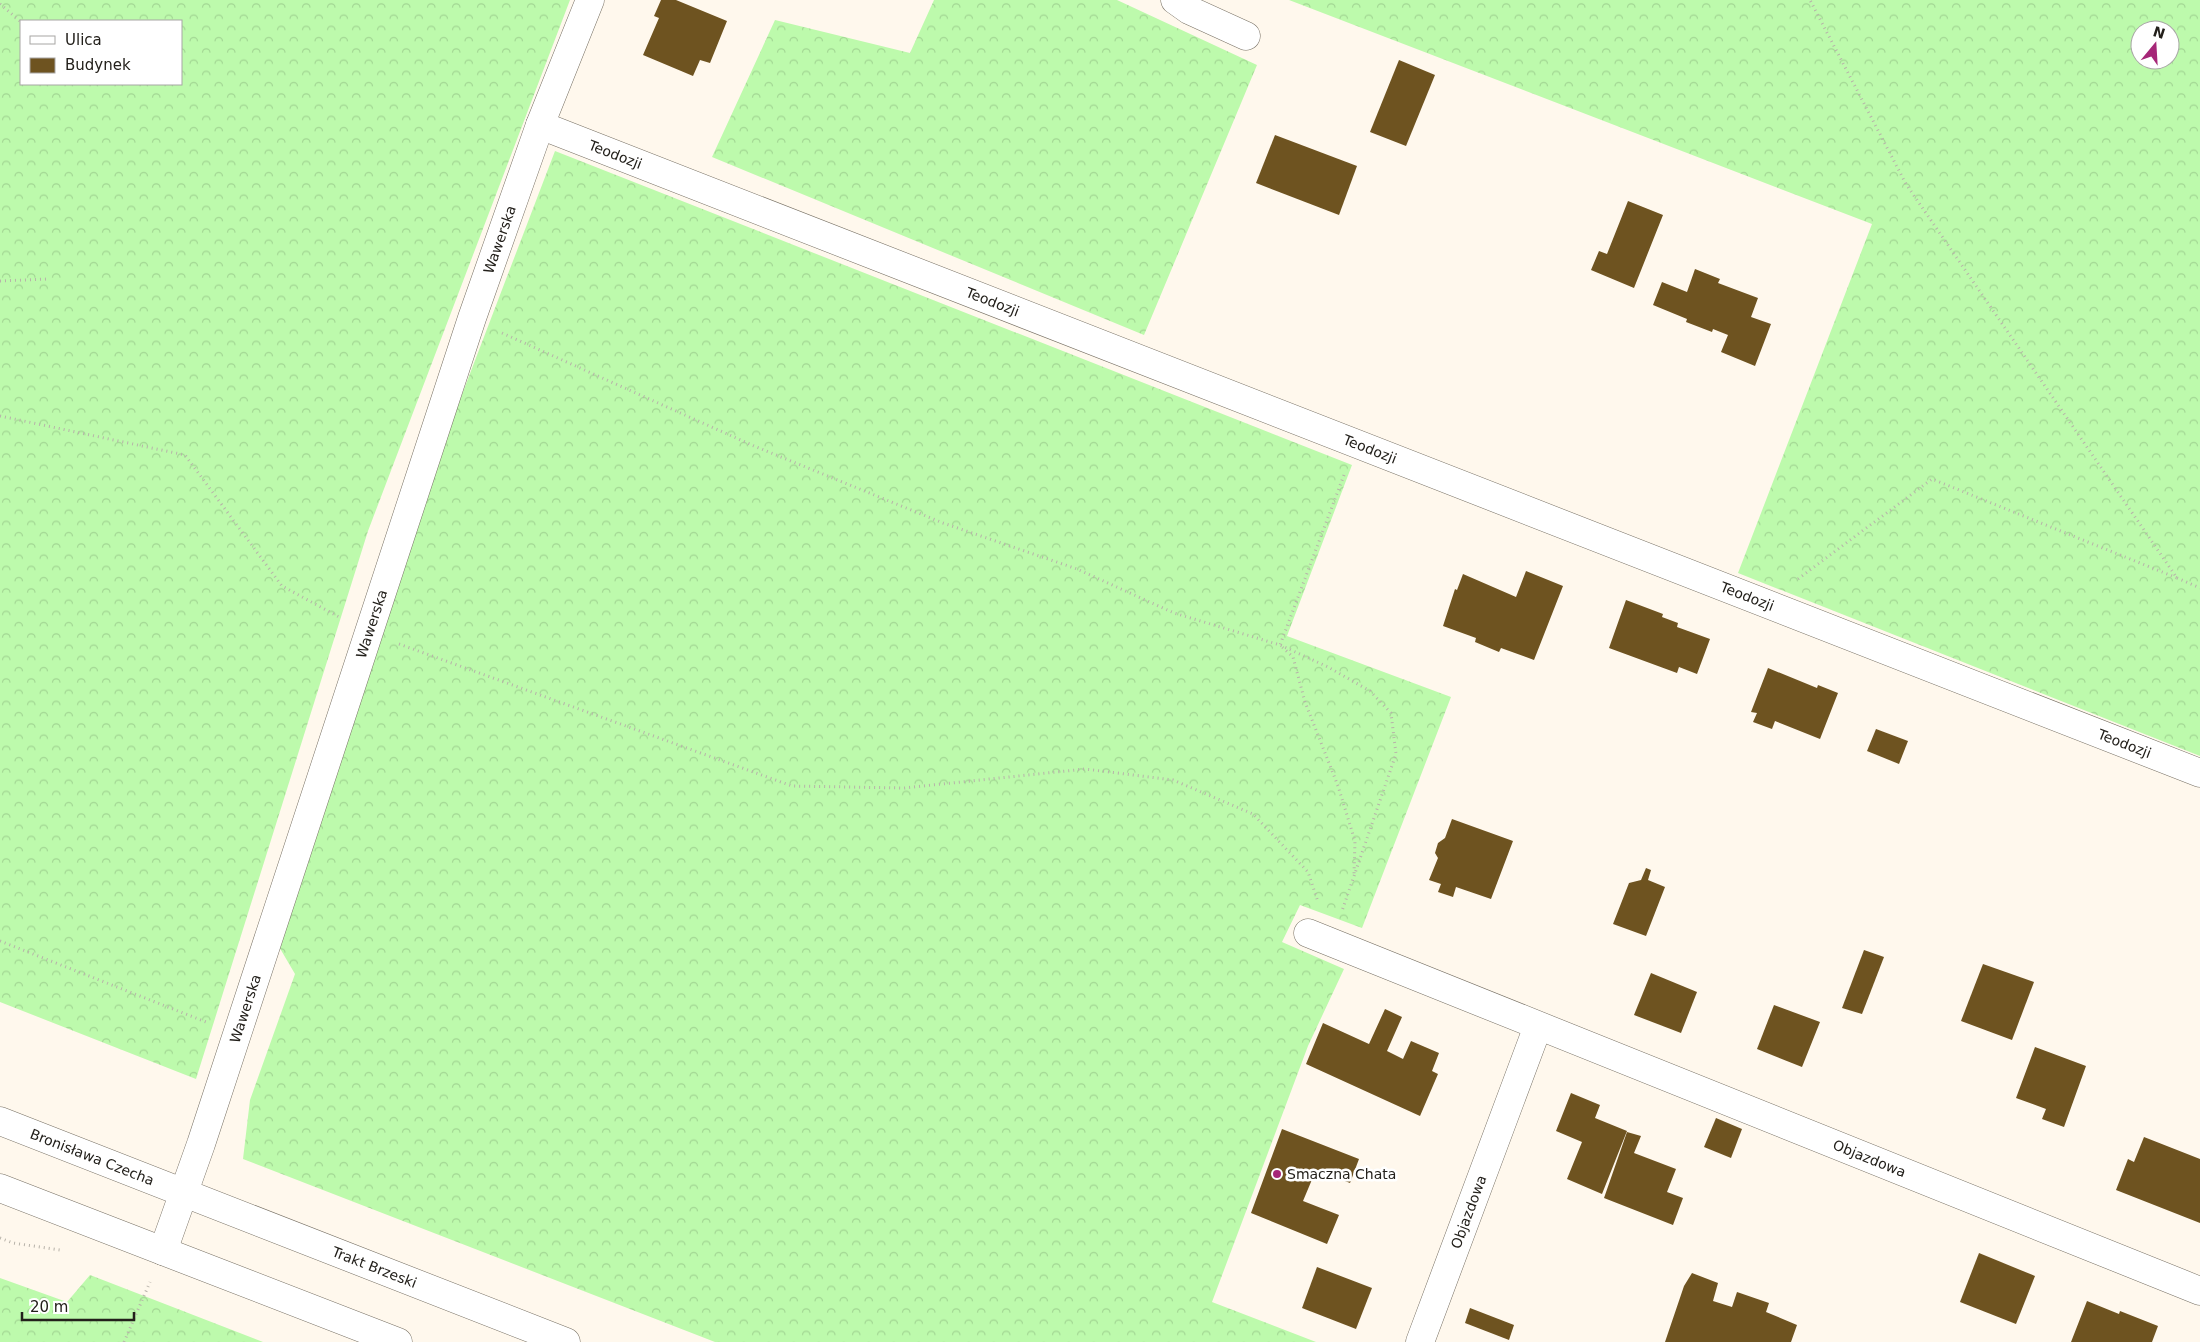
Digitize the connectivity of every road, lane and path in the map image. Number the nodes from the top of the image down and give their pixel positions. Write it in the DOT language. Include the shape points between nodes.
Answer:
graph roads {
  1 [pos="590,0"];
  2 [pos="1175,0"];
  3 [pos="1810,0"];
  4 [pos="0,4"];
  5 [pos="20,21"];
  6 [pos="1246,36"];
  7 [pos="540,125"];
  8 [pos="48,279"];
  9 [pos="0,281"];
  10 [pos="472,318"];
  11 [pos="0,416"];
  12 [pos="1356,443"];
  13 [pos="2177,578"];
  14 [pos="2200,588"];
  15 [pos="1766,604"];
  16 [pos="368,632"];
  17 [pos="1280,645"];
  18 [pos="2200,773"];
  19 [pos="1354,877"];
  20 [pos="1320,938"];
  21 [pos="0,941"];
  22 [pos="1538,1026"];
  23 [pos="237,1034"];
  24 [pos="0,1121"];
  25 [pos="0,1188"];
  26 [pos="184,1192"];
  27 [pos="163,1251"];
  28 [pos="2200,1291"];
  29 [pos="124,1342"];
  30 [pos="398,1342"];
  31 [pos="566,1342"];
  32 [pos="1420,1342"];
  1 -- 7 [label="street, Wawerska"];
  2 -- 6 [label="street"];
  3 -- 13 [label="path" via="1906,184"];
  4 -- 5 [label="path"];
  7 -- 10 [label="street, Wawerska"];
  7 -- 12 [label="street, Teodozji"];
  8 -- 9 [label="path"];
  10 -- 16 [label="street, Wawerska"];
  10 -- 17 [label="path" via="754,446 925,515 1077,569 1174,613"];
  11 -- 16 [label="path" via="185,455 282,586"];
  12 -- 15 [label="street, Teodozji"];
  12 -- 17 [label="path"];
  13 -- 14 [label="path"];
  13 -- 15 [label="path" via="1932,479"];
  15 -- 18 [label="street, Teodozji"];
  16 -- 20 [label="path" via="792,786 904,788 1085,769 1172,780 1253,814 1308,872"];
  16 -- 23 [label="street, Wawerska"];
  17 -- 19 [label="path" via="1293,658 1305,702 1338,786 1355,841"];
  17 -- 19 [label="path" via="1370,691 1391,713 1396,754"];
  19 -- 20 [label="path"];
  20 -- 22 [label="street, Objazdowa"];
  21 -- 23 [label="path"];
  22 -- 28 [label="street, Objazdowa"];
  22 -- 32 [label="street, Objazdowa"];
  23 -- 26 [label="street, Wawerska"];
  24 -- 26 [label="street, Bronisława Czecha"];
  25 -- 27 [label="street"];
  26 -- 27 [label="street, Wawerska"];
  26 -- 31 [label="street, Trakt Brzeski"];
  27 -- 29 [label="path"];
  27 -- 30 [label="street"];
}
